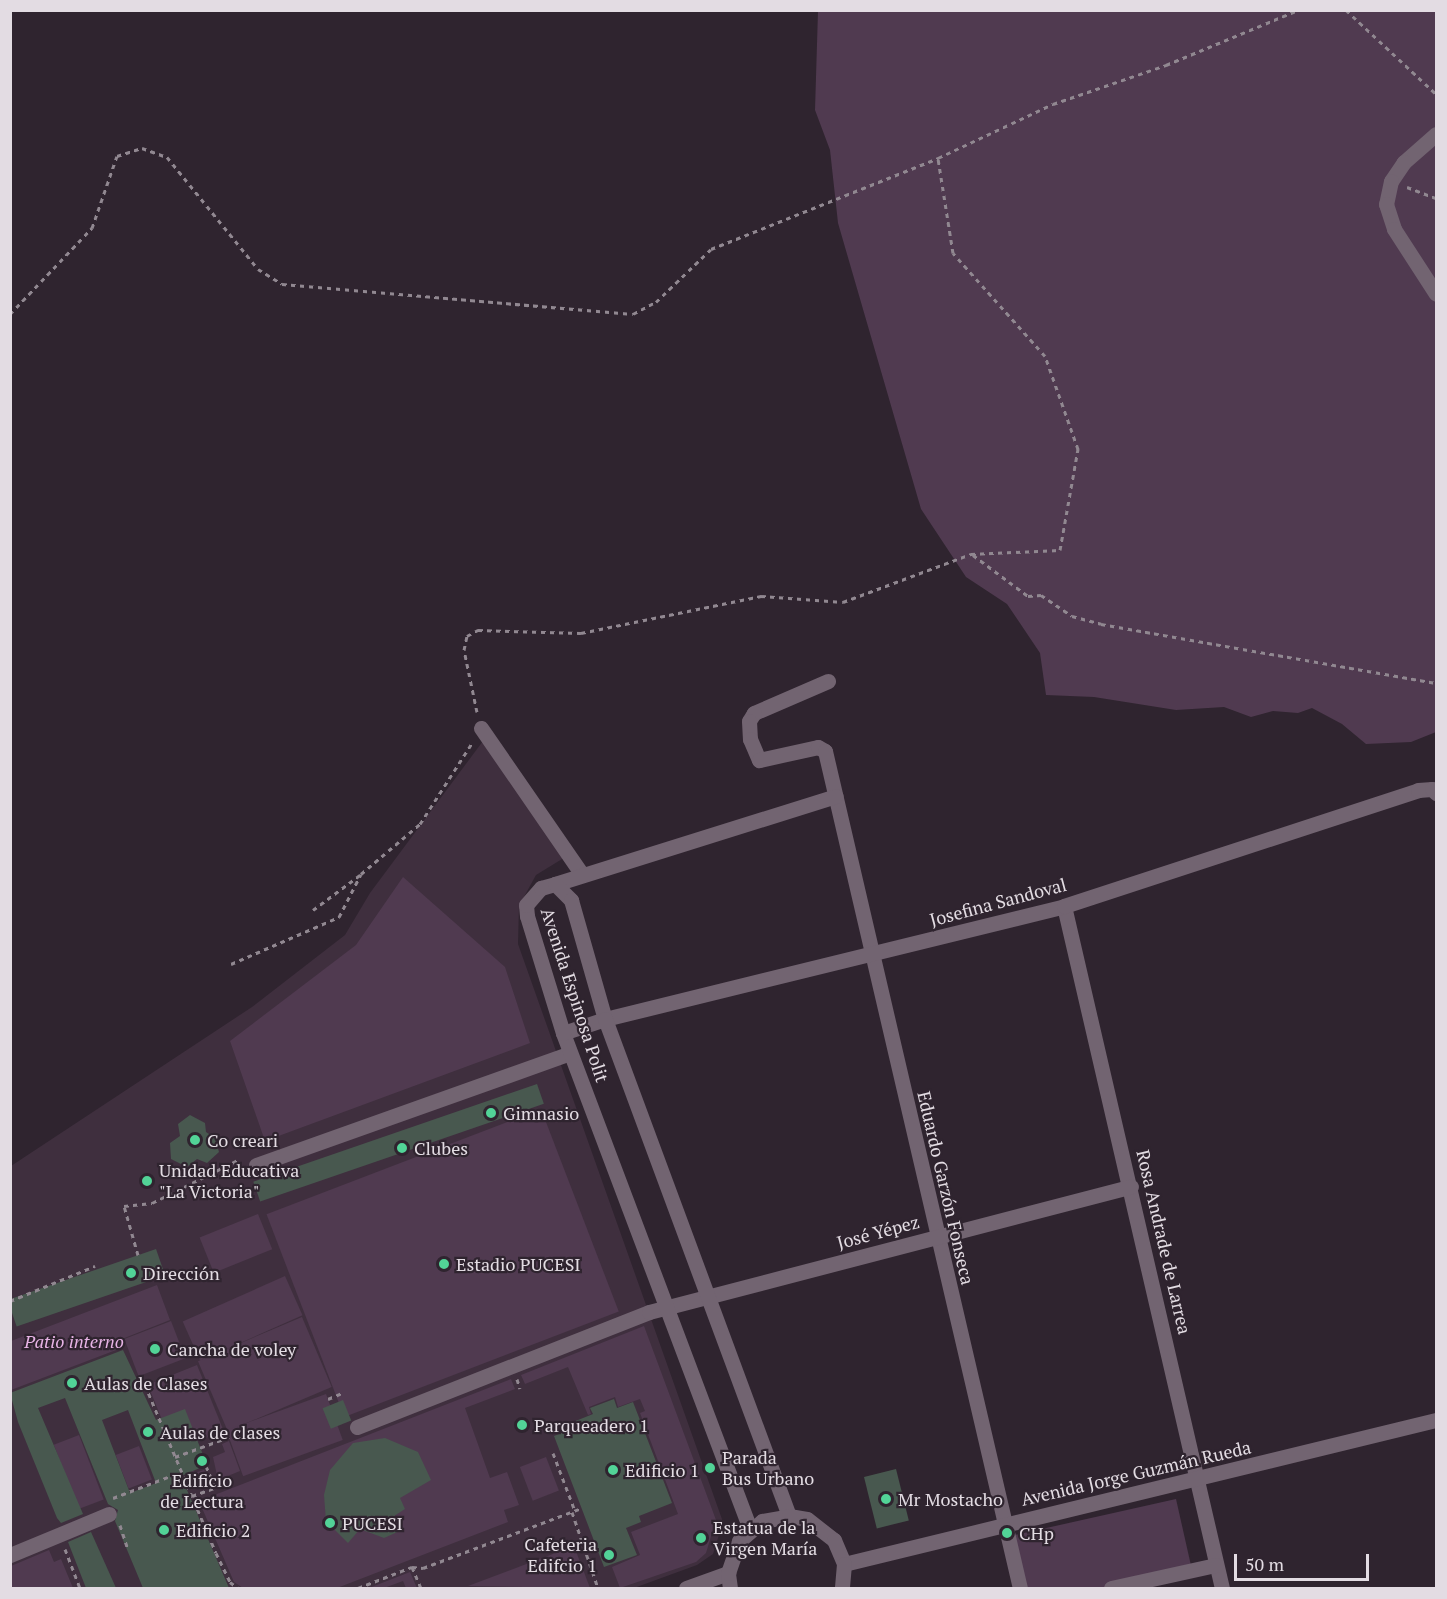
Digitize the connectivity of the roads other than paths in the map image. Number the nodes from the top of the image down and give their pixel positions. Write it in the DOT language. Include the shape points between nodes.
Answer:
graph roads {
  1 [pos="1437,134"];
  2 [pos="1437,294"];
  3 [pos="828,681"];
  4 [pos="481,728"];
  5 [pos="1437,793"];
  6 [pos="836,796"];
  7 [pos="581,873"];
  8 [pos="555,884"];
  9 [pos="1064,906"];
  10 [pos="871,956"];
  11 [pos="605,1019"];
  12 [pos="563,1033"];
  13 [pos="570,1053"];
  14 [pos="256,1165"];
  15 [pos="1131,1186"];
  16 [pos="937,1237"];
  17 [pos="706,1297"];
  18 [pos="669,1308"];
  19 [pos="1437,1420"];
  20 [pos="357,1427"];
  21 [pos="1197,1479"];
  22 [pos="109,1514"];
  23 [pos="789,1516"];
  24 [pos="1005,1524"];
  25 [pos="750,1529"];
  26 [pos="10,1555"];
  27 [pos="844,1564"];
  28 [pos="1216,1565"];
  29 [pos="729,1581"];
  30 [pos="687,1588"];
  31 [pos="842,1588"];
  32 [pos="1020,1588"];
  33 [pos="1111,1588"];
  34 [pos="1222,1588"];
  1 -- 2 [label="street" via="1404,162 1391,181 1386,204 1394,229"];
  3 -- 6 [label="street, Eduardo Garzón Fonseca" via="754,713 749,721 750,739 759,760 822,747"];
  4 -- 7 [label="street"];
  5 -- 9 [label="street, Josefina Sandoval" via="1418,790"];
  6 -- 7 [label="street"];
  6 -- 10 [label="street, Eduardo Garzón Fonseca"];
  7 -- 8 [label="street"];
  8 -- 11 [label="street, Avenida Espinosa Polit" via="571,900"];
  8 -- 12 [label="street, Avenida Espinosa Polit" via="537,892 526,905"];
  9 -- 10 [label="street, Josefina Sandoval"];
  9 -- 15 [label="street, Rosa Andrade de Larrea"];
  10 -- 11 [label="street, Josefina Sandoval"];
  10 -- 16 [label="street, Eduardo Garzón Fonseca"];
  11 -- 12 [label="street, Josefina Sandoval"];
  11 -- 17 [label="street, Avenida Espinosa Polit"];
  12 -- 13 [label="street, Avenida Espinosa Polit"];
  13 -- 14 [label="street"];
  13 -- 18 [label="street, Avenida Espinosa Polit"];
  15 -- 16 [label="street, José Yépez"];
  15 -- 21 [label="street, Rosa Andrade de Larrea"];
  16 -- 17 [label="street, José Yépez"];
  16 -- 24 [label="street, Eduardo Garzón Fonseca"];
  17 -- 18 [label="street, José Yépez"];
  17 -- 23 [label="street, Avenida Espinosa Polit"];
  18 -- 20 [label="street, José Yépez"];
  18 -- 25 [label="street, Avenida Espinosa Polit"];
  19 -- 21 [label="street, Avenida Jorge Guzmán Rueda"];
  21 -- 24 [label="street, Avenida Jorge Guzmán Rueda"];
  21 -- 28 [label="street, Rosa Andrade de Larrea"];
  22 -- 26 [label="street"];
  23 -- 25 [label="street" via="762,1521"];
  23 -- 27 [label="street" via="822,1528 834,1540"];
  24 -- 27 [label="street, Avenida Jorge Guzmán Rueda"];
  24 -- 32 [label="street, Eduardo Garzón Fonseca"];
  25 -- 29 [label="street" via="731,1555"];
  27 -- 31 [label="street"];
  28 -- 33 [label="street"];
  28 -- 34 [label="street, Rosa Andrade de Larrea"];
  29 -- 30 [label="street"];
}
